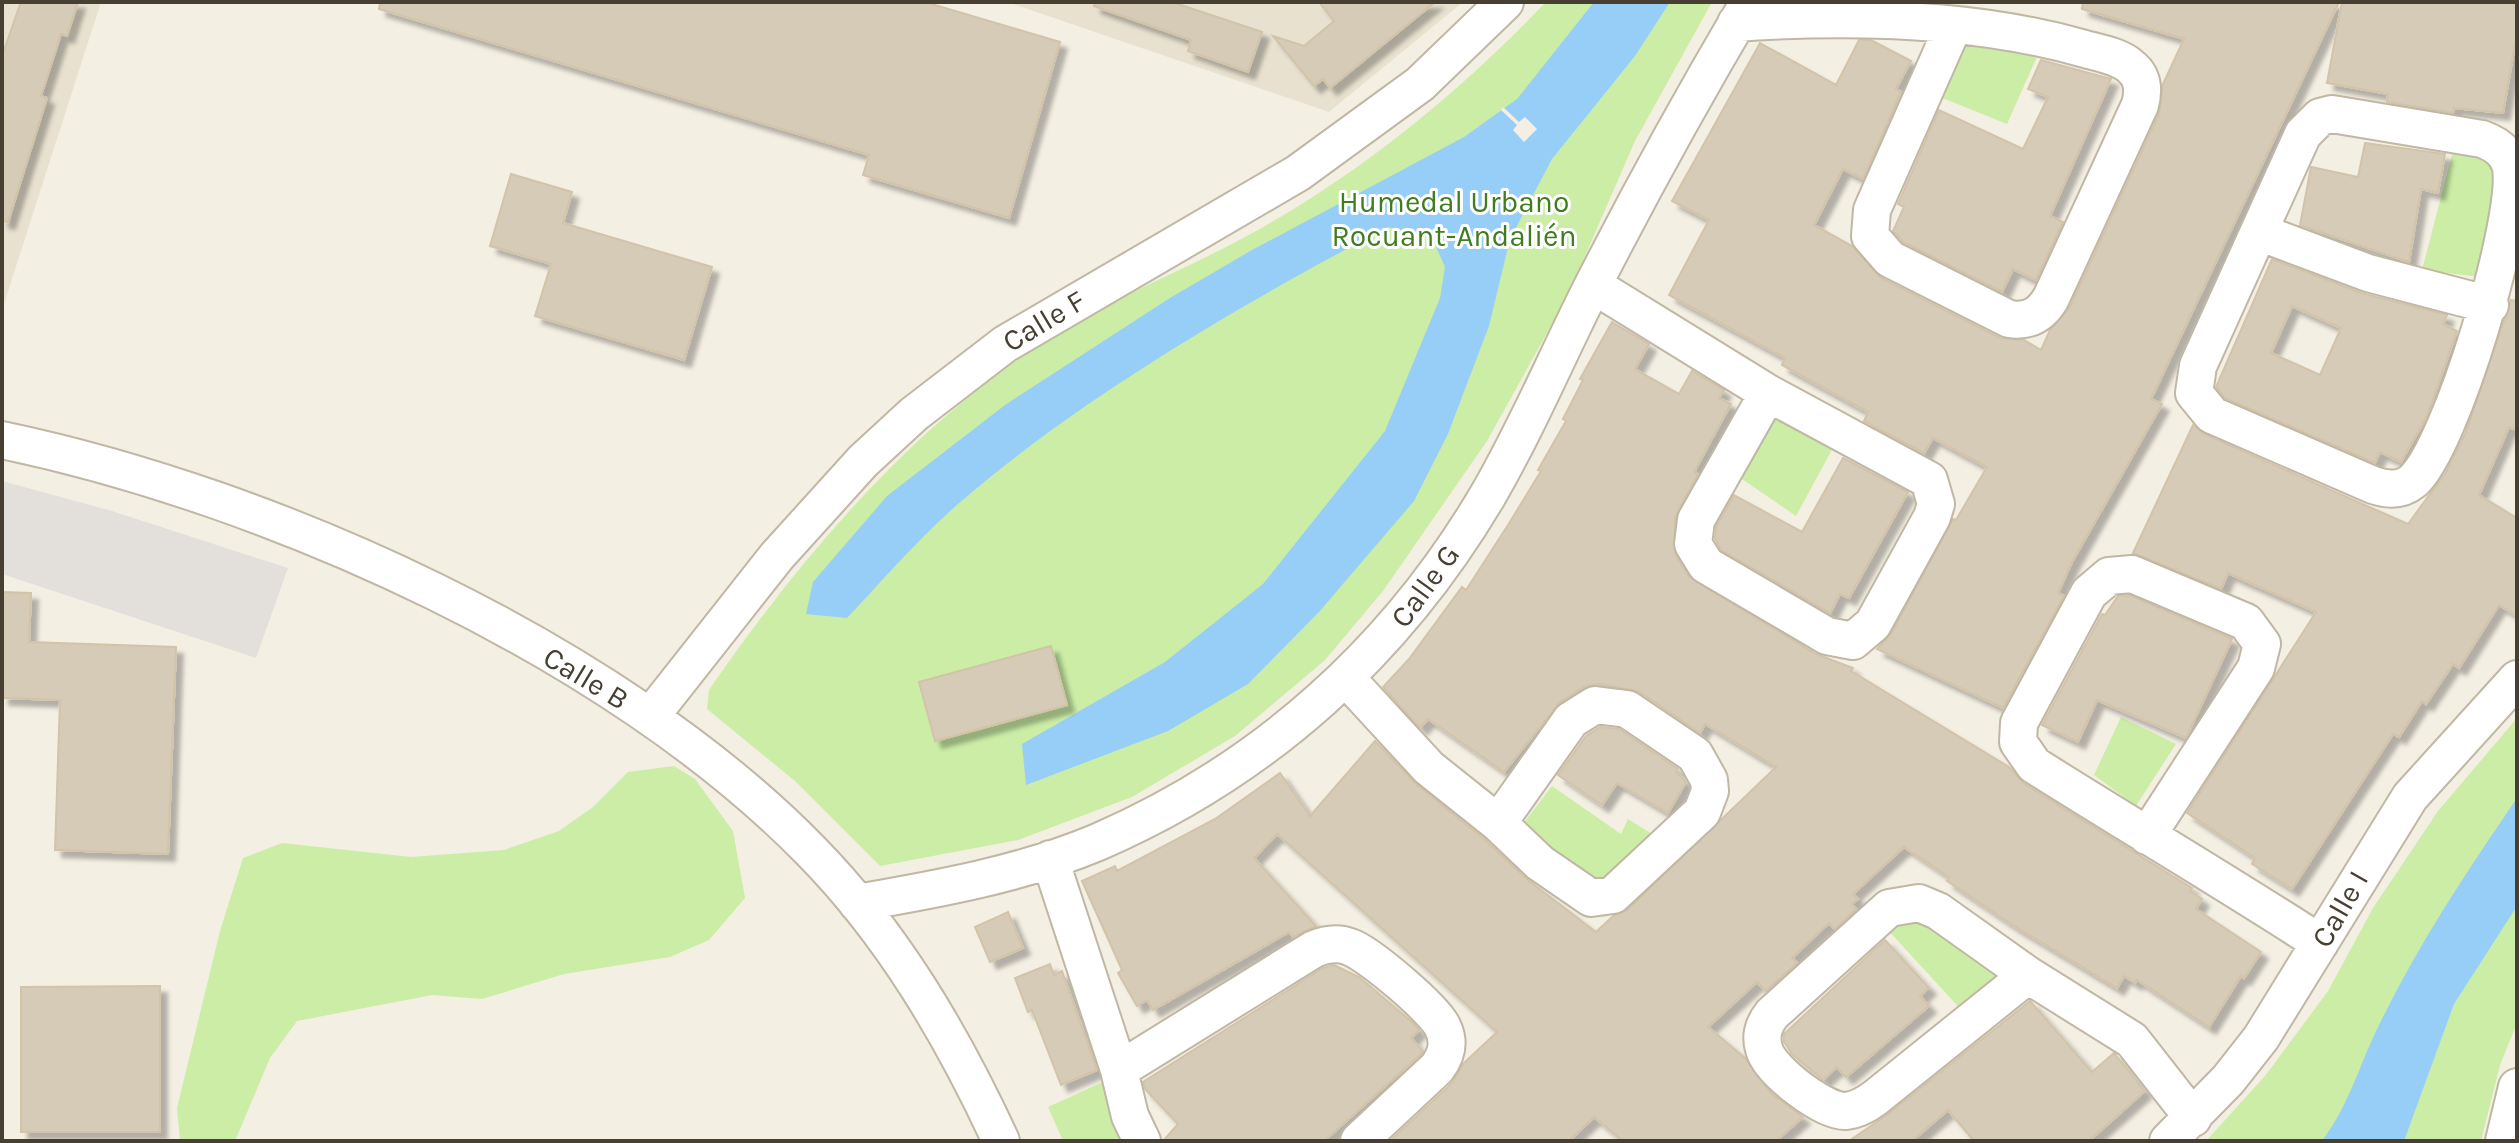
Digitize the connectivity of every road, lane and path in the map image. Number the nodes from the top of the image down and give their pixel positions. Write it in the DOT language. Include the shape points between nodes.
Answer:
graph roads {
  1 [pos="1505,2"];
  2 [pos="1742,12"];
  3 [pos="1953,27"];
  4 [pos="2512,230"];
  5 [pos="2259,232"];
  6 [pos="1593,285"];
  7 [pos="2490,305"];
  8 [pos="1768,393"];
  9 [pos="2,440"];
  10 [pos="1347,679"];
  11 [pos="2517,679"];
  12 [pos="650,717"];
  13 [pos="1498,823"];
  14 [pos="2147,836"];
  15 [pos="1050,859"];
  16 [pos="857,903"];
  17 [pos="2320,943"];
  18 [pos="2028,975"];
  19 [pos="1119,1070"];
  20 [pos="2517,1087"];
  21 [pos="2180,1130"];
  22 [pos="1001,1141"];
  23 [pos="1142,1141"];
  24 [pos="1359,1141"];
  25 [pos="2504,1141"];
  1 -- 12 [label="street, Calle F" via="1420,84 1298,173 1005,344 914,414 863,461 777,556"];
  2 -- 3 [label="street"];
  2 -- 6 [label="street, Calle G"];
  3 -- 3 [label="street" via="1872,210 1870,236 1890,259 2001,316 2028,319 2051,298 2140,105 2142,85 2133,68 2115,58 2029,36"];
  4 -- 5 [label="street" via="2512,170 2498,147 2482,139 2332,114 2320,117 2303,134"];
  4 -- 7 [label="street"];
  5 -- 7 [label="street" via="2368,273"];
  5 -- 7 [label="street" via="2194,374 2198,401 2212,415 2383,489 2405,486 2419,475 2453,407"];
  6 -- 8 [label="street"];
  6 -- 10 [label="street, Calle G" via="1488,494 1394,630"];
  8 -- 8 [label="street" via="1696,520 1697,556 1827,636 1853,641 1873,624 1932,517 1934,491 1920,472"];
  9 -- 12 [label="street, Calle B" via="125,471 306,535 500,628"];
  10 -- 13 [label="street" via="1429,768"];
  10 -- 15 [label="street, Calle G" via="1296,723 1183,798"];
  11 -- 17 [label="street, Calle I" via="2410,797"];
  12 -- 16 [label="street, Calle B" via="763,804"];
  13 -- 13 [label="street" via="1584,896 1606,898 1702,812 1709,780 1695,755 1627,709 1595,705 1571,720"];
  14 -- 14 [label="street" via="2256,668 2262,644 2246,622 2144,578 2120,573 2097,583 2089,593 2019,723 2018,742 2034,765"];
  14 -- 17 [label="street"];
  15 -- 16 [label="street, Calle G"];
  15 -- 19 [label="street"];
  16 -- 22 [label="street, Calle B" via="937,1016"];
  17 -- 21 [label="street, Calle I" via="2261,1038"];
  18 -- 18 [label="street" via="1929,906 1899,904 1881,914 1772,1014 1763,1029 1763,1047 1771,1063 1815,1101 1835,1110 1856,1108"];
  18 -- 21 [label="street" via="2132,1040"];
  19 -- 23 [label="street"];
  19 -- 24 [label="street" via="1314,949 1326,944 1351,947 1436,1016 1447,1041 1437,1068"];
  20 -- 25 [label="street"];
}
